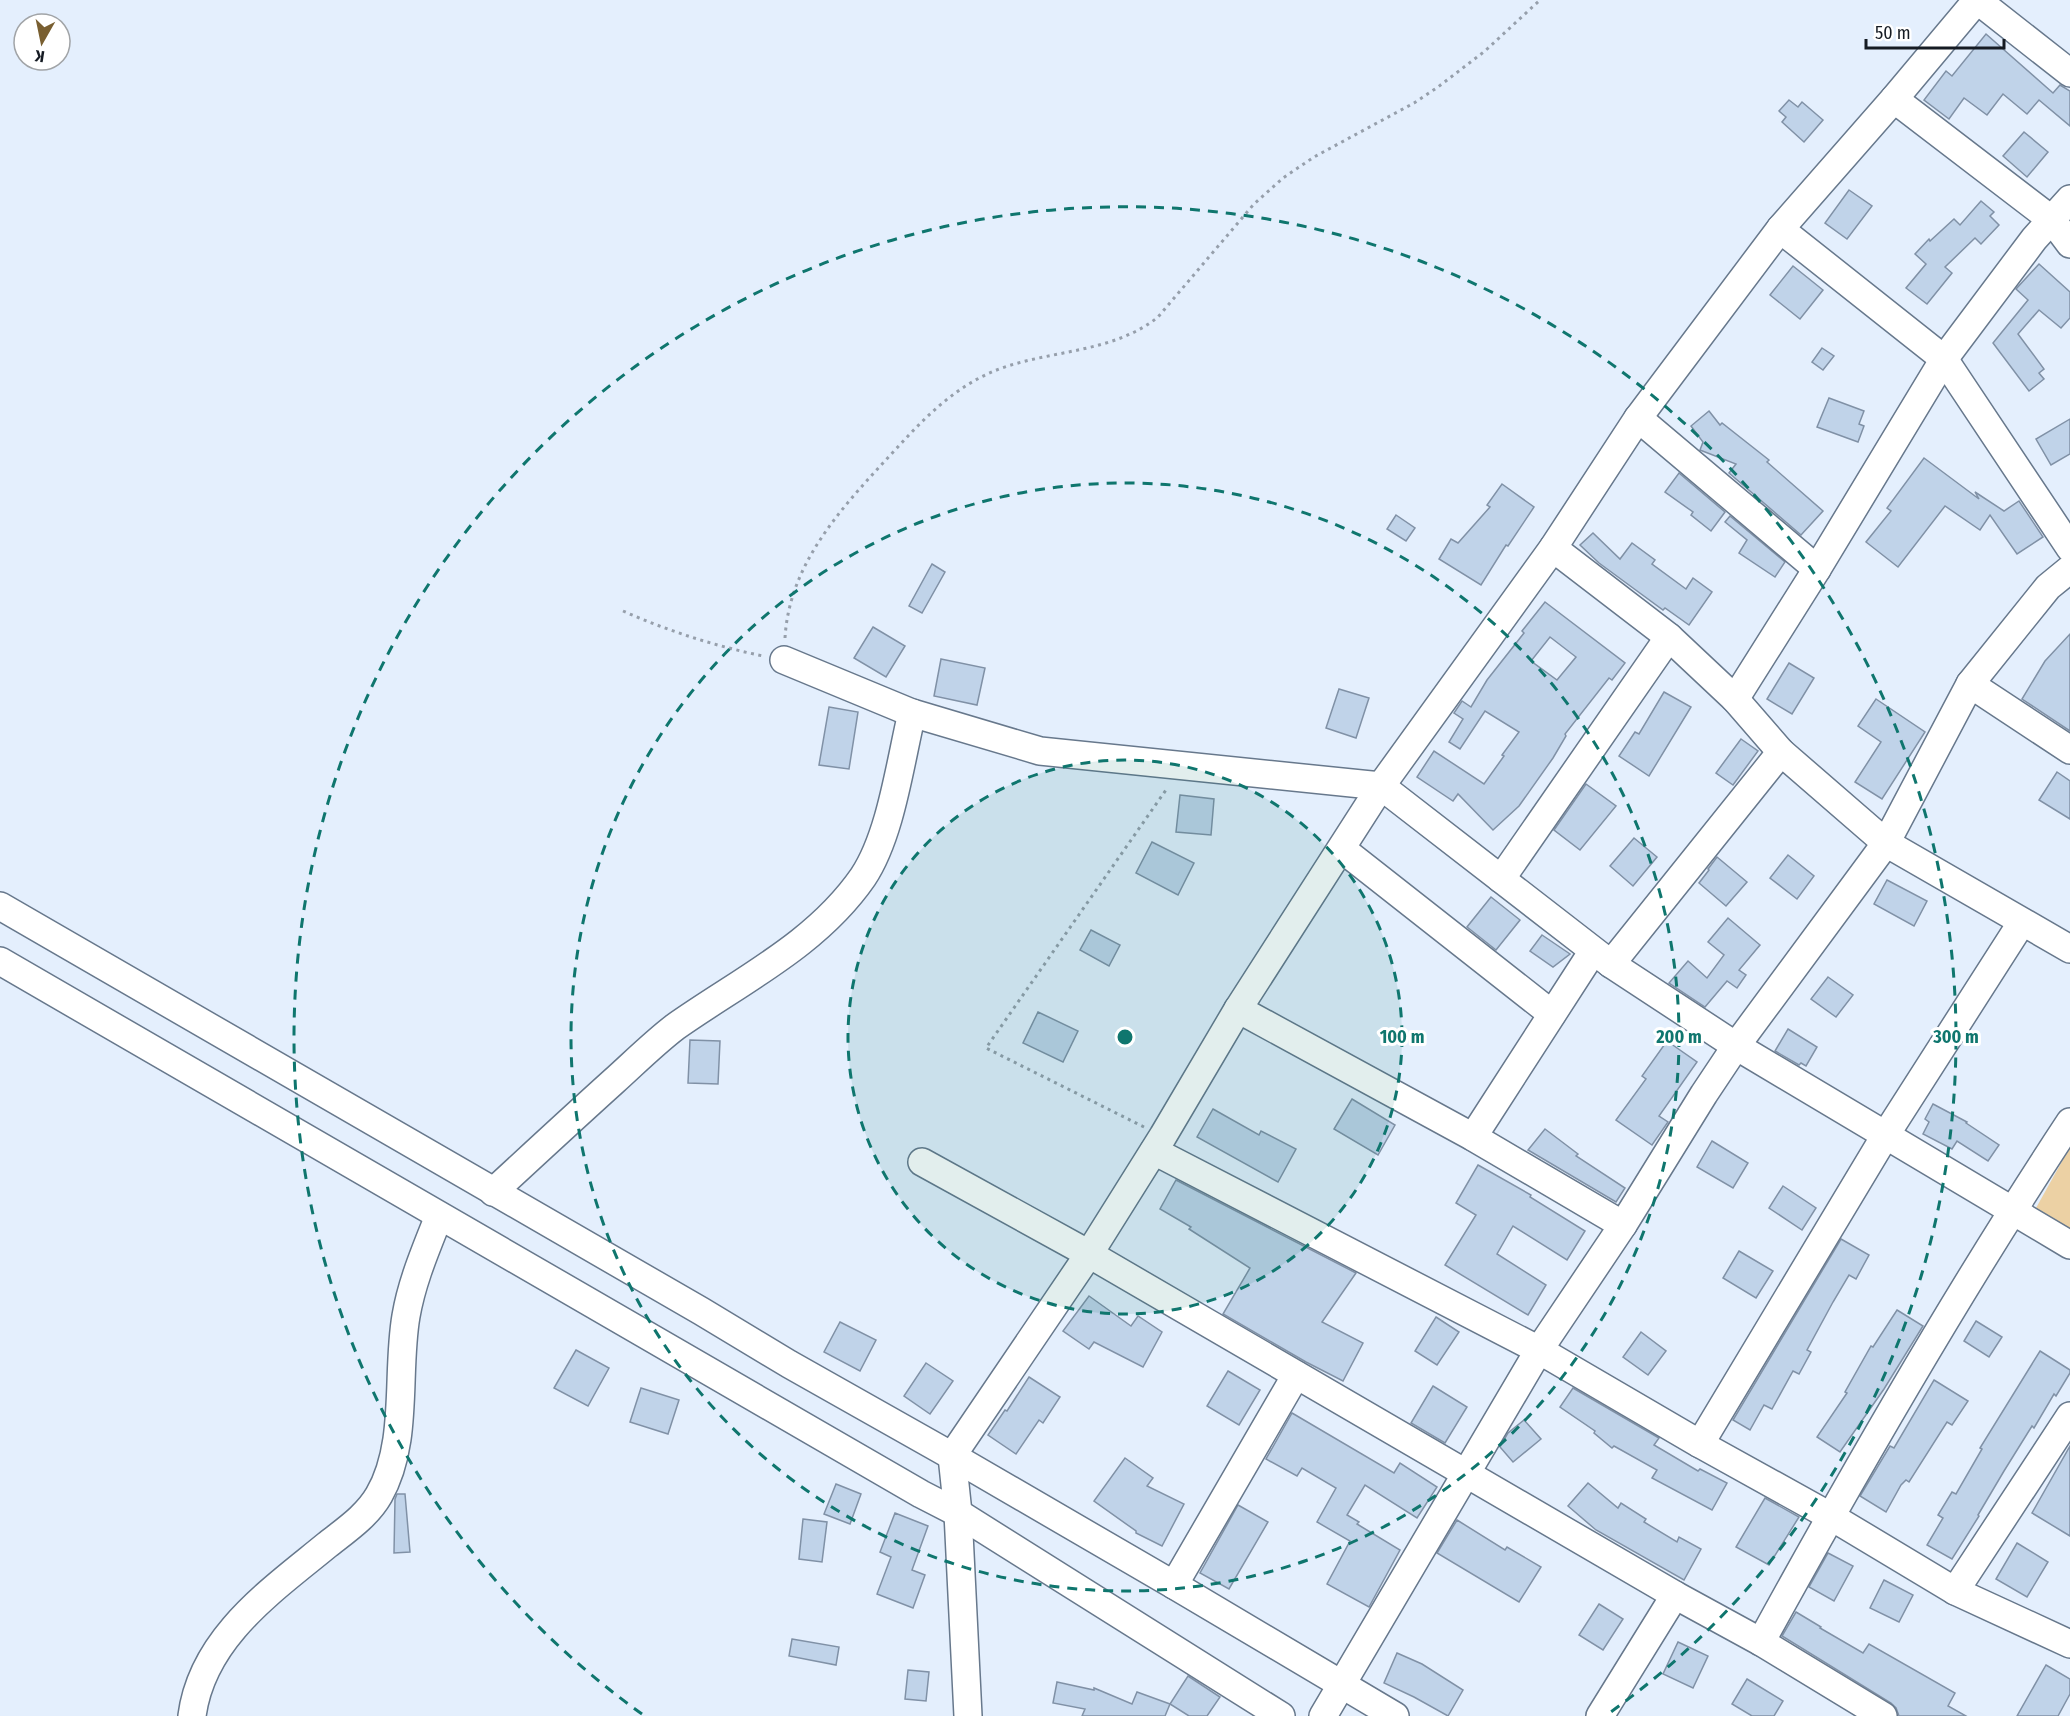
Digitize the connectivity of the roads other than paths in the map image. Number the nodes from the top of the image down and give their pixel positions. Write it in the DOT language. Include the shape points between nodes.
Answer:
graph roads {
  1 [pos="1977,0"];
  2 [pos="2070,73"];
  3 [pos="1894,99"];
  4 [pos="2070,199"];
  5 [pos="2052,220"];
  6 [pos="1780,230"];
  7 [pos="2070,244"];
  8 [pos="1944,359"];
  9 [pos="1638,418"];
  10 [pos="1552,548"];
  11 [pos="2070,548"];
  12 [pos="1818,569"];
  13 [pos="2070,569"];
  14 [pos="1669,637"];
  15 [pos="784,660"];
  16 [pos="1970,684"];
  17 [pos="1735,699"];
  18 [pos="912,713"];
  19 [pos="2070,750"];
  20 [pos="1781,752"];
  21 [pos="1381,786"];
  22 [pos="1886,843"];
  23 [pos="1342,849"];
  24 [pos="1501,879"];
  25 [pos="0,906"];
  26 [pos="2022,922"];
  27 [pos="2070,949"];
  28 [pos="1602,958"];
  29 [pos="0,961"];
  30 [pos="1238,1009"];
  31 [pos="1552,1014"];
  32 [pos="1736,1046"];
  33 [pos="2070,1122"];
  34 [pos="1886,1136"];
  35 [pos="1473,1137"];
  36 [pos="1158,1144"];
  37 [pos="922,1162"];
  38 [pos="493,1192"];
  39 [pos="2012,1209"];
  40 [pos="439,1216"];
  41 [pos="1623,1225"];
  42 [pos="2070,1245"];
  43 [pos="1089,1254"];
  44 [pos="1539,1350"];
  45 [pos="1296,1375"];
  46 [pos="2070,1416"];
  47 [pos="1700,1444"];
  48 [pos="952,1456"];
  49 [pos="1467,1474"];
  50 [pos="958,1513"];
  51 [pos="1830,1516"];
  52 [pos="1174,1586"];
  53 [pos="1955,1591"];
  54 [pos="1675,1595"];
  55 [pos="1761,1642"];
  56 [pos="2070,1644"];
  57 [pos="1342,1683"];
  58 [pos="1276,1715"];
  59 [pos="192,1716"];
  60 [pos="968,1716"];
  61 [pos="1323,1716"];
  62 [pos="1395,1716"];
  63 [pos="1600,1716"];
  64 [pos="1883,1716"];
  1 -- 2 [label="street"];
  1 -- 3 [label="street"];
  3 -- 5 [label="street"];
  3 -- 6 [label="street"];
  4 -- 5 [label="street"];
  5 -- 7 [label="street"];
  5 -- 8 [label="street"];
  6 -- 8 [label="street"];
  6 -- 9 [label="street"];
  8 -- 11 [label="street"];
  8 -- 12 [label="street"];
  9 -- 10 [label="street"];
  9 -- 12 [label="street"];
  10 -- 14 [label="street"];
  10 -- 21 [label="street"];
  12 -- 17 [label="street"];
  13 -- 16 [label="street" via="2048,587"];
  14 -- 17 [label="street"];
  14 -- 24 [label="street"];
  15 -- 18 [label="street"];
  16 -- 19 [label="street"];
  16 -- 22 [label="street"];
  17 -- 20 [label="street"];
  18 -- 21 [label="street" via="1040,751"];
  18 -- 38 [label="street" via="884,834 862,878 846,898 781,957 674,1028"];
  20 -- 22 [label="street"];
  20 -- 28 [label="street"];
  21 -- 23 [label="street"];
  21 -- 24 [label="street"];
  22 -- 26 [label="street"];
  22 -- 32 [label="street"];
  23 -- 30 [label="street"];
  23 -- 31 [label="street"];
  24 -- 28 [label="street"];
  25 -- 38 [label="street"];
  26 -- 27 [label="street"];
  26 -- 34 [label="street"];
  28 -- 31 [label="street"];
  28 -- 32 [label="street"];
  29 -- 40 [label="street"];
  30 -- 35 [label="street"];
  30 -- 36 [label="street"];
  31 -- 35 [label="street"];
  32 -- 34 [label="street"];
  32 -- 41 [label="street"];
  33 -- 39 [label="street"];
  34 -- 39 [label="street"];
  34 -- 47 [label="street"];
  35 -- 41 [label="street"];
  36 -- 43 [label="street"];
  36 -- 44 [label="street"];
  37 -- 43 [label="street"];
  38 -- 48 [label="street"];
  39 -- 42 [label="street"];
  39 -- 51 [label="street"];
  40 -- 50 [label="street"];
  40 -- 59 [label="street" via="410,1294 402,1346 397,1444 379,1495 363,1515 245,1615 202,1675"];
  41 -- 44 [label="street"];
  43 -- 45 [label="street"];
  43 -- 48 [label="street"];
  44 -- 47 [label="street"];
  44 -- 49 [label="street"];
  45 -- 49 [label="street"];
  45 -- 52 [label="street"];
  46 -- 53 [label="street"];
  47 -- 51 [label="street"];
  48 -- 50 [label="street"];
  48 -- 52 [label="street"];
  49 -- 54 [label="street"];
  49 -- 57 [label="street"];
  50 -- 58 [label="street"];
  50 -- 60 [label="street"];
  51 -- 53 [label="street"];
  51 -- 55 [label="street"];
  52 -- 57 [label="street"];
  53 -- 56 [label="street"];
  54 -- 55 [label="street"];
  54 -- 63 [label="street"];
  55 -- 64 [label="street"];
  57 -- 61 [label="street"];
  57 -- 62 [label="street"];
}
